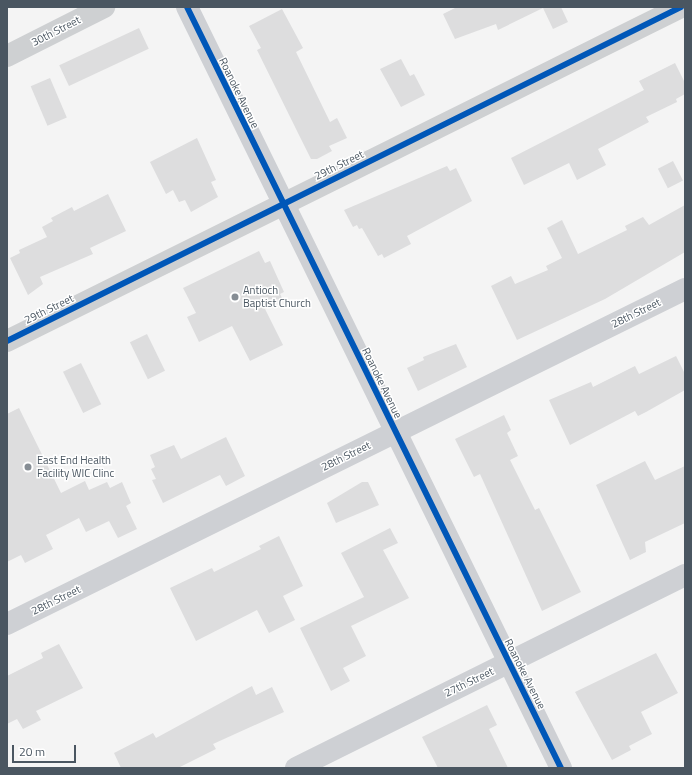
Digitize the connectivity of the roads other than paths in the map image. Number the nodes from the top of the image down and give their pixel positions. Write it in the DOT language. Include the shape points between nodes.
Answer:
graph roads {
  1 [pos="104,7"];
  2 [pos="186,7"];
  3 [pos="681,7"];
  4 [pos="7,56"];
  5 [pos="282,204"];
  6 [pos="685,289"];
  7 [pos="7,341"];
  8 [pos="395,432"];
  9 [pos="685,575"];
  10 [pos="7,624"];
  11 [pos="508,663"];
  12 [pos="296,768"];
  13 [pos="561,768"];
  1 -- 4 [label="street, 30th Street"];
  2 -- 5 [label="main road, Roanoke Avenue"];
  3 -- 5 [label="street, 29th Street"];
  5 -- 7 [label="street, 29th Street"];
  5 -- 8 [label="main road, Roanoke Avenue"];
  6 -- 8 [label="main road, 28th Street"];
  8 -- 10 [label="main road, 28th Street"];
  8 -- 11 [label="main road, Roanoke Avenue"];
  9 -- 11 [label="main road, 27th Street"];
  11 -- 12 [label="main road, 27th Street"];
  11 -- 13 [label="main road, Roanoke Avenue"];
}
